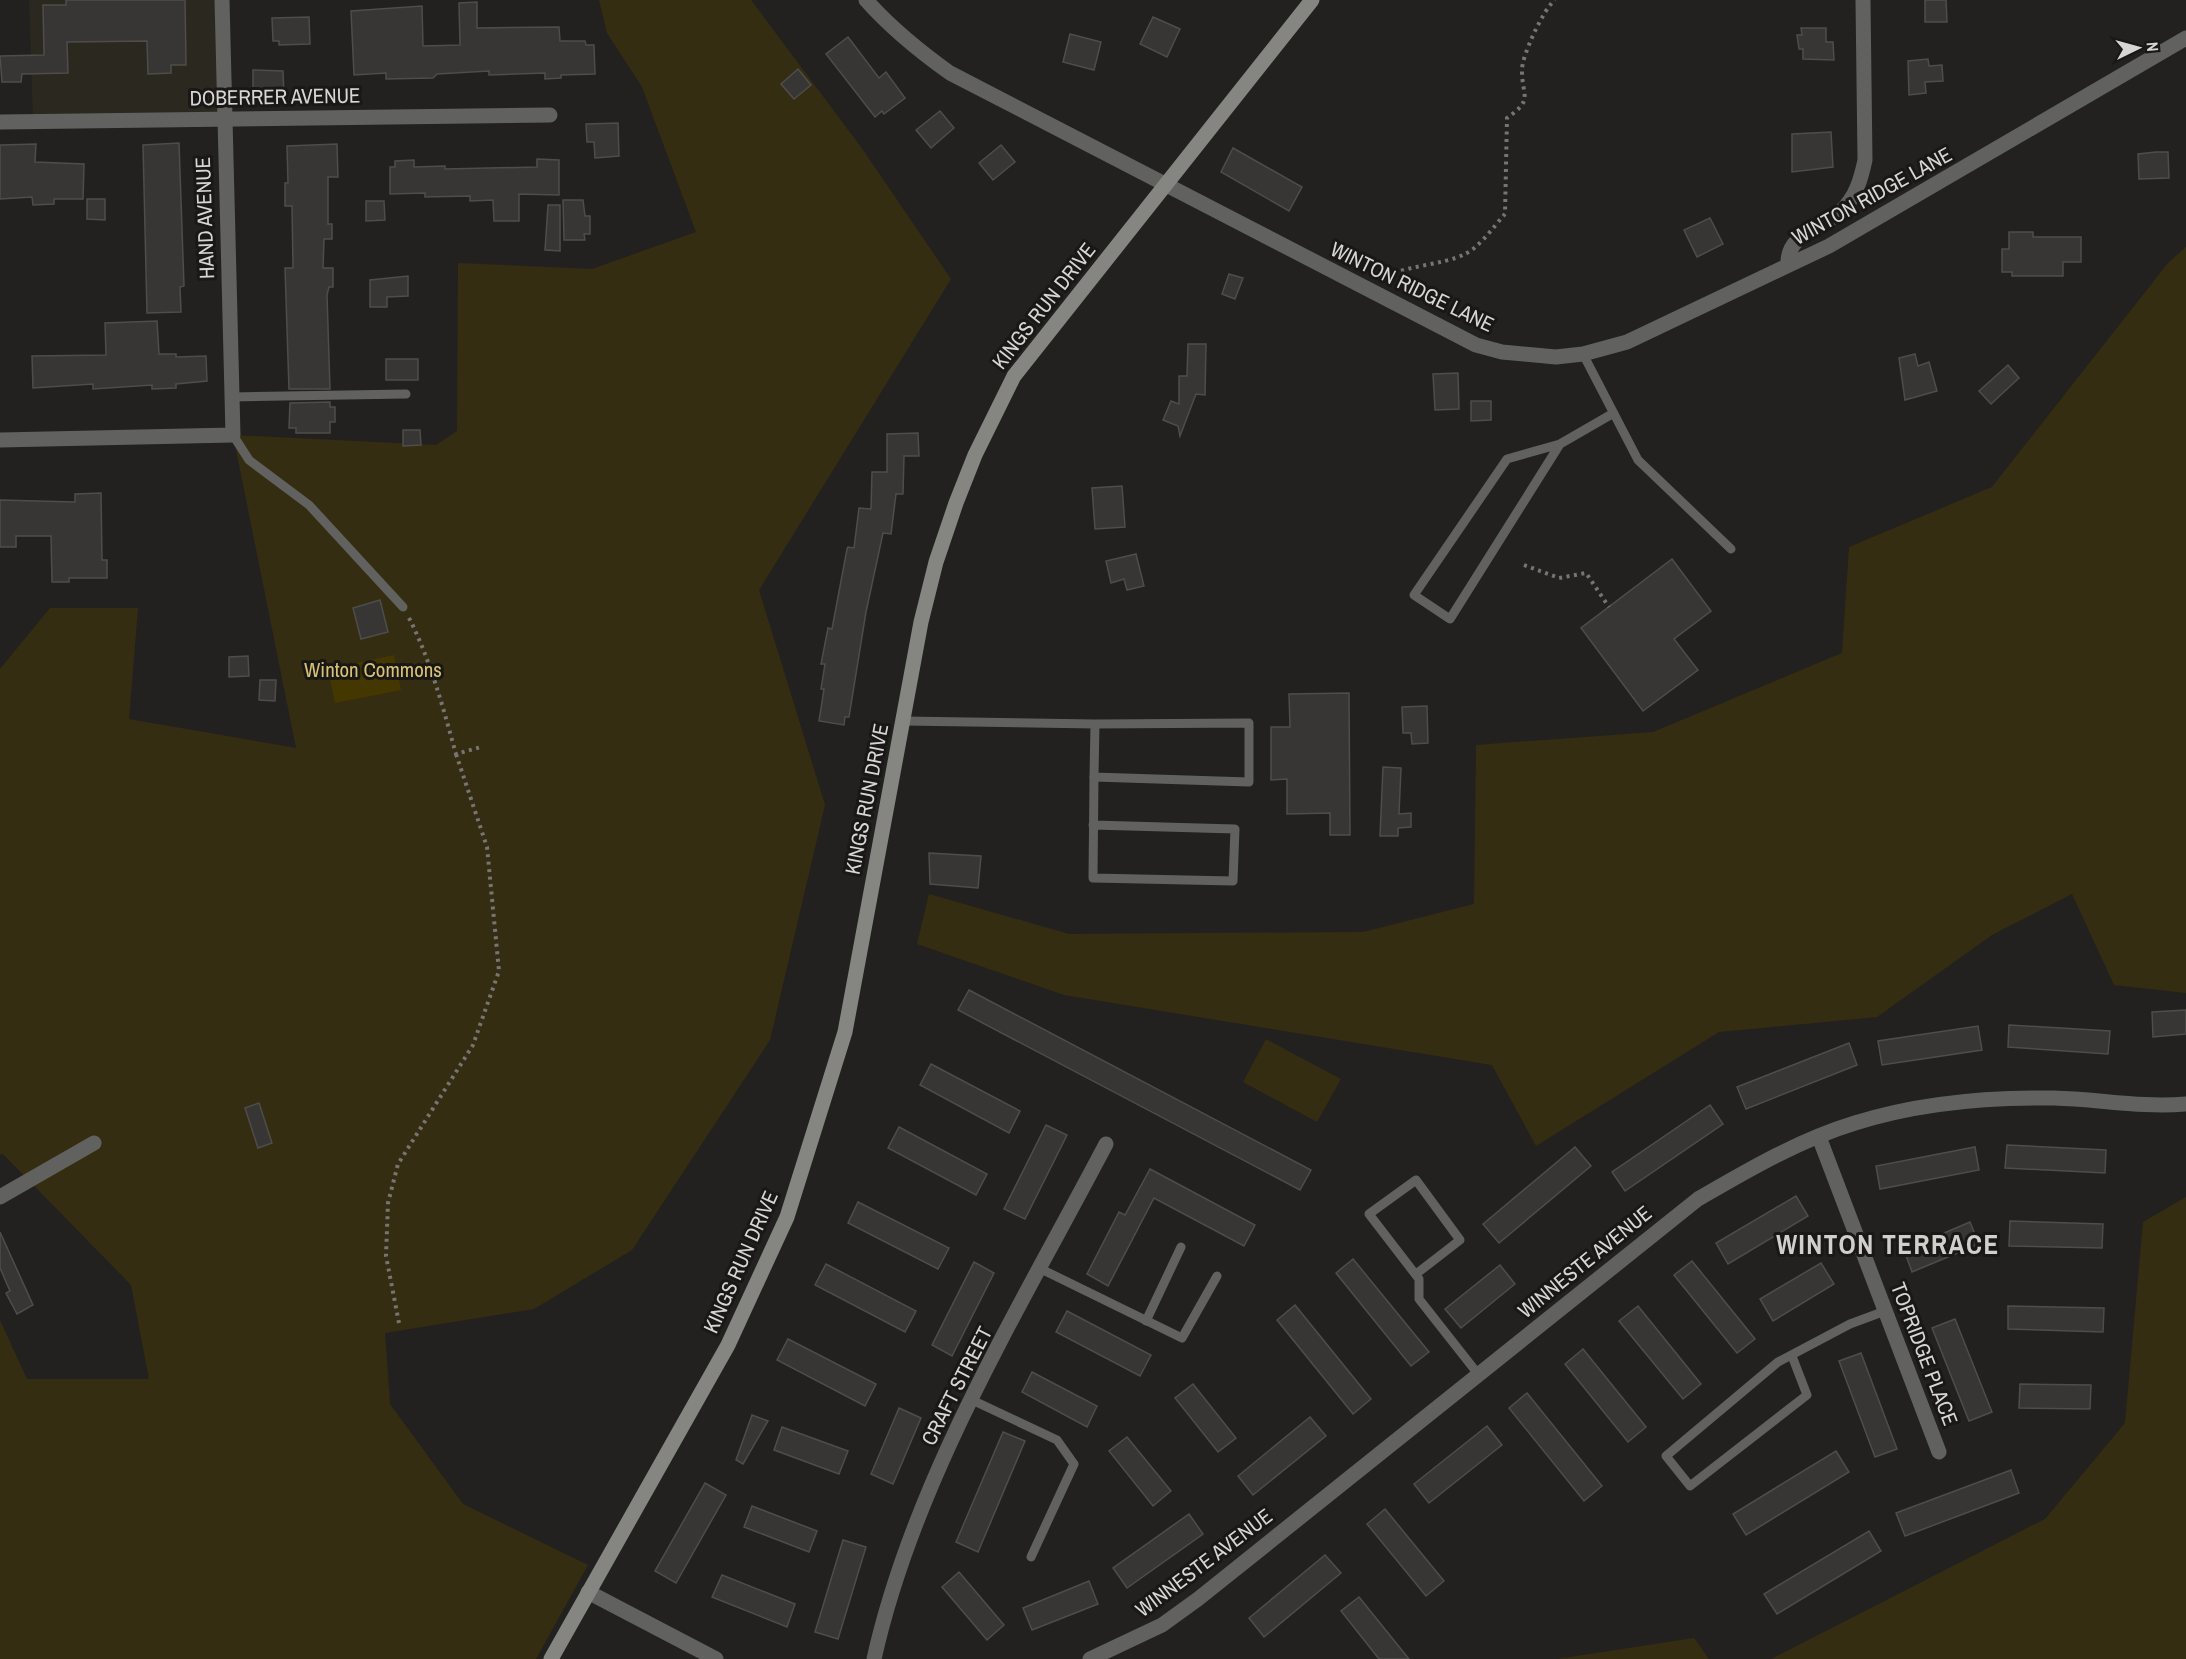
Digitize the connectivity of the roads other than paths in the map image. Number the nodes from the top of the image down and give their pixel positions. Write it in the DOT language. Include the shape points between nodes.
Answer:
graph roads {
  1 [pos="222,0"];
  2 [pos="866,0"];
  3 [pos="1312,0"];
  4 [pos="1863,0"];
  5 [pos="2186,38"];
  6 [pos="550,115"];
  7 [pos="223,119"];
  8 [pos="0,122"];
  9 [pos="1165,186"];
  10 [pos="1788,265"];
  11 [pos="1583,354"];
  12 [pos="406,394"];
  13 [pos="232,397"];
  14 [pos="1612,414"];
  15 [pos="233,435"];
  16 [pos="0,440"];
  17 [pos="1560,444"];
  18 [pos="1731,549"];
  19 [pos="403,607"];
  20 [pos="904,721"];
  21 [pos="1095,724"];
  22 [pos="1094,777"];
  23 [pos="1093,825"];
  24 [pos="2186,1104"];
  25 [pos="1819,1137"];
  26 [pos="94,1143"];
  27 [pos="1106,1144"];
  28 [pos="0,1197"];
  29 [pos="1181,1247"];
  30 [pos="1041,1269"];
  31 [pos="1416,1274"];
  32 [pos="1217,1276"];
  33 [pos="1885,1311"];
  34 [pos="1146,1321"];
  35 [pos="1792,1356"];
  36 [pos="1478,1374"];
  37 [pos="972,1400"];
  38 [pos="1939,1452"];
  39 [pos="1031,1557"];
  40 [pos="588,1592"];
  41 [pos="551,1659"];
  42 [pos="716,1659"];
  43 [pos="874,1659"];
  44 [pos="1090,1659"];
  1 -- 7 [label="street, HAND AVENUE"];
  2 -- 9 [label="street, WINTON RIDGE LANE" via="912,45 950,73"];
  3 -- 9 [label="street, KINGS RUN DRIVE"];
  4 -- 10 [label="street" via="1865,160 1861,178 1842,210 1802,235"];
  5 -- 10 [label="street, WINTON RIDGE LANE" via="1950,178"];
  6 -- 7 [label="street, DOBERRER AVENUE"];
  7 -- 8 [label="street, DOBERRER AVENUE"];
  7 -- 13 [label="street, HAND AVENUE"];
  9 -- 11 [label="street, WINTON RIDGE LANE" via="1476,345 1529,356"];
  9 -- 20 [label="street, KINGS RUN DRIVE" via="1014,376 975,455 936,562"];
  10 -- 11 [label="street, WINTON RIDGE LANE" via="1627,342"];
  11 -- 14 [label="lane"];
  12 -- 13 [label="lane"];
  13 -- 15 [label="street, HAND AVENUE"];
  14 -- 17 [label="lane"];
  14 -- 18 [label="lane" via="1638,460"];
  15 -- 16 [label="street"];
  15 -- 19 [label="lane" via="249,460 309,505"];
  17 -- 17 [label="lane" via="1450,619 1414,595 1507,459"];
  20 -- 21 [label="lane"];
  20 -- 40 [label="street, KINGS RUN DRIVE" via="844,1032 787,1217 728,1345"];
  21 -- 22 [label="lane"];
  21 -- 22 [label="lane" via="1250,723 1249,782"];
  22 -- 23 [label="lane"];
  23 -- 23 [label="lane" via="1093,879 1233,881 1235,829"];
  24 -- 25 [label="street, WINNESTE AVENUE" via="2139,1105 2053,1098 1992,1100 1888,1114"];
  25 -- 33 [label="street, TOPRIDGE PLACE"];
  25 -- 36 [label="street, WINNESTE AVENUE" via="1698,1199"];
  26 -- 28 [label="street"];
  27 -- 30 [label="street, CRAFT STREET"];
  29 -- 34 [label="lane"];
  30 -- 34 [label="lane"];
  30 -- 37 [label="street, CRAFT STREET"];
  31 -- 31 [label="lane" via="1369,1214 1416,1180 1460,1240"];
  31 -- 36 [label="lane" via="1419,1299"];
  32 -- 34 [label="lane" via="1182,1338"];
  33 -- 35 [label="lane" via="1850,1324"];
  33 -- 38 [label="street, TOPRIDGE PLACE"];
  35 -- 35 [label="lane" via="1778,1362 1666,1456 1690,1486 1807,1395"];
  36 -- 44 [label="street, WINNESTE AVENUE" via="1162,1625"];
  37 -- 39 [label="lane" via="1057,1440 1074,1464"];
  37 -- 43 [label="street, CRAFT STREET" via="935,1476 892,1591"];
  40 -- 41 [label="street, KINGS RUN DRIVE"];
  40 -- 42 [label="street"];
}
